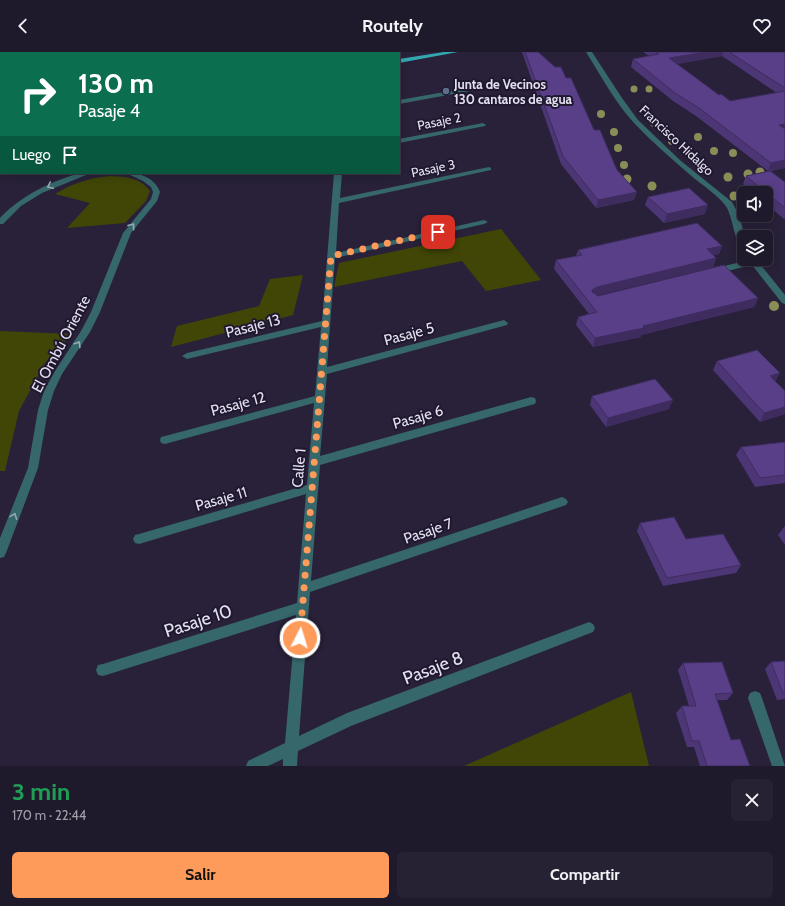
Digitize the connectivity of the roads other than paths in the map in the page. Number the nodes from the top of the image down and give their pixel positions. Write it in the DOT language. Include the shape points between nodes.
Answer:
graph roads {
  1 [pos="455,52"];
  2 [pos="589,52"];
  3 [pos="400,61"];
  4 [pos="473,89"];
  5 [pos="400,102"];
  6 [pos="483,124"];
  7 [pos="400,141"];
  8 [pos="489,169"];
  9 [pos="84,174"];
  10 [pos="133,174"];
  11 [pos="338,174"];
  12 [pos="336,201"];
  13 [pos="0,222"];
  14 [pos="484,222"];
  15 [pos="738,230"];
  16 [pos="331,256"];
  17 [pos="737,264"];
  18 [pos="758,266"];
  19 [pos="708,272"];
  20 [pos="785,301"];
  21 [pos="326,323"];
  22 [pos="504,324"];
  23 [pos="187,356"];
  24 [pos="322,372"];
  25 [pos="320,398"];
  26 [pos="531,401"];
  27 [pos="165,440"];
  28 [pos="314,462"];
  29 [pos="312,488"];
  30 [pos="562,502"];
  31 [pos="139,539"];
  32 [pos="0,553"];
  33 [pos="304,589"];
  34 [pos="303,607"];
  35 [pos="589,628"];
  36 [pos="104,670"];
  37 [pos="755,698"];
  38 [pos="291,747"];
  39 [pos="253,766"];
  40 [pos="290,766"];
  41 [pos="779,766"];
  1 -- 3 [label="main road"];
  2 -- 15 [label="street, Francisco Hidalgo" via="636,121 729,204 735,215"];
  4 -- 5 [label="street"];
  6 -- 7 [label="street, Pasaje 2"];
  8 -- 12 [label="street, Pasaje 3"];
  9 -- 13 [label="street, one-way" via="55,184 30,197"];
  32 -- 10 [label="street, El Ombú Oriente, one-way" via="33,468 42,416 50,390 91,322 127,233 156,200 158,194 153,184"];
  11 -- 12 [label="street, Calle 1"];
  12 -- 16 [label="street, Calle 1"];
  14 -- 16 [label="street"];
  16 -- 21 [label="street, Calle 1"];
  17 -- 19 [label="street"];
  18 -- 20 [label="street"];
  21 -- 23 [label="street, Pasaje 13"];
  21 -- 24 [label="street, Calle 1"];
  22 -- 24 [label="street, Pasaje 5"];
  24 -- 25 [label="street, Calle 1"];
  25 -- 27 [label="street, Pasaje 12"];
  25 -- 28 [label="street, Calle 1"];
  26 -- 28 [label="street, Pasaje 6"];
  28 -- 29 [label="street, Calle 1"];
  29 -- 31 [label="street, Pasaje 11"];
  29 -- 33 [label="street, Calle 1"];
  30 -- 33 [label="street, Pasaje 7"];
  33 -- 34 [label="street, Calle 1"];
  34 -- 36 [label="street, Pasaje 10"];
  34 -- 38 [label="street, Calle 1"];
  35 -- 38 [label="street, Pasaje 8" via="347,720"];
  37 -- 41 [label="street"];
  38 -- 39 [label="street, Pasaje 8"];
  38 -- 40 [label="street, Calle 1"];
}
